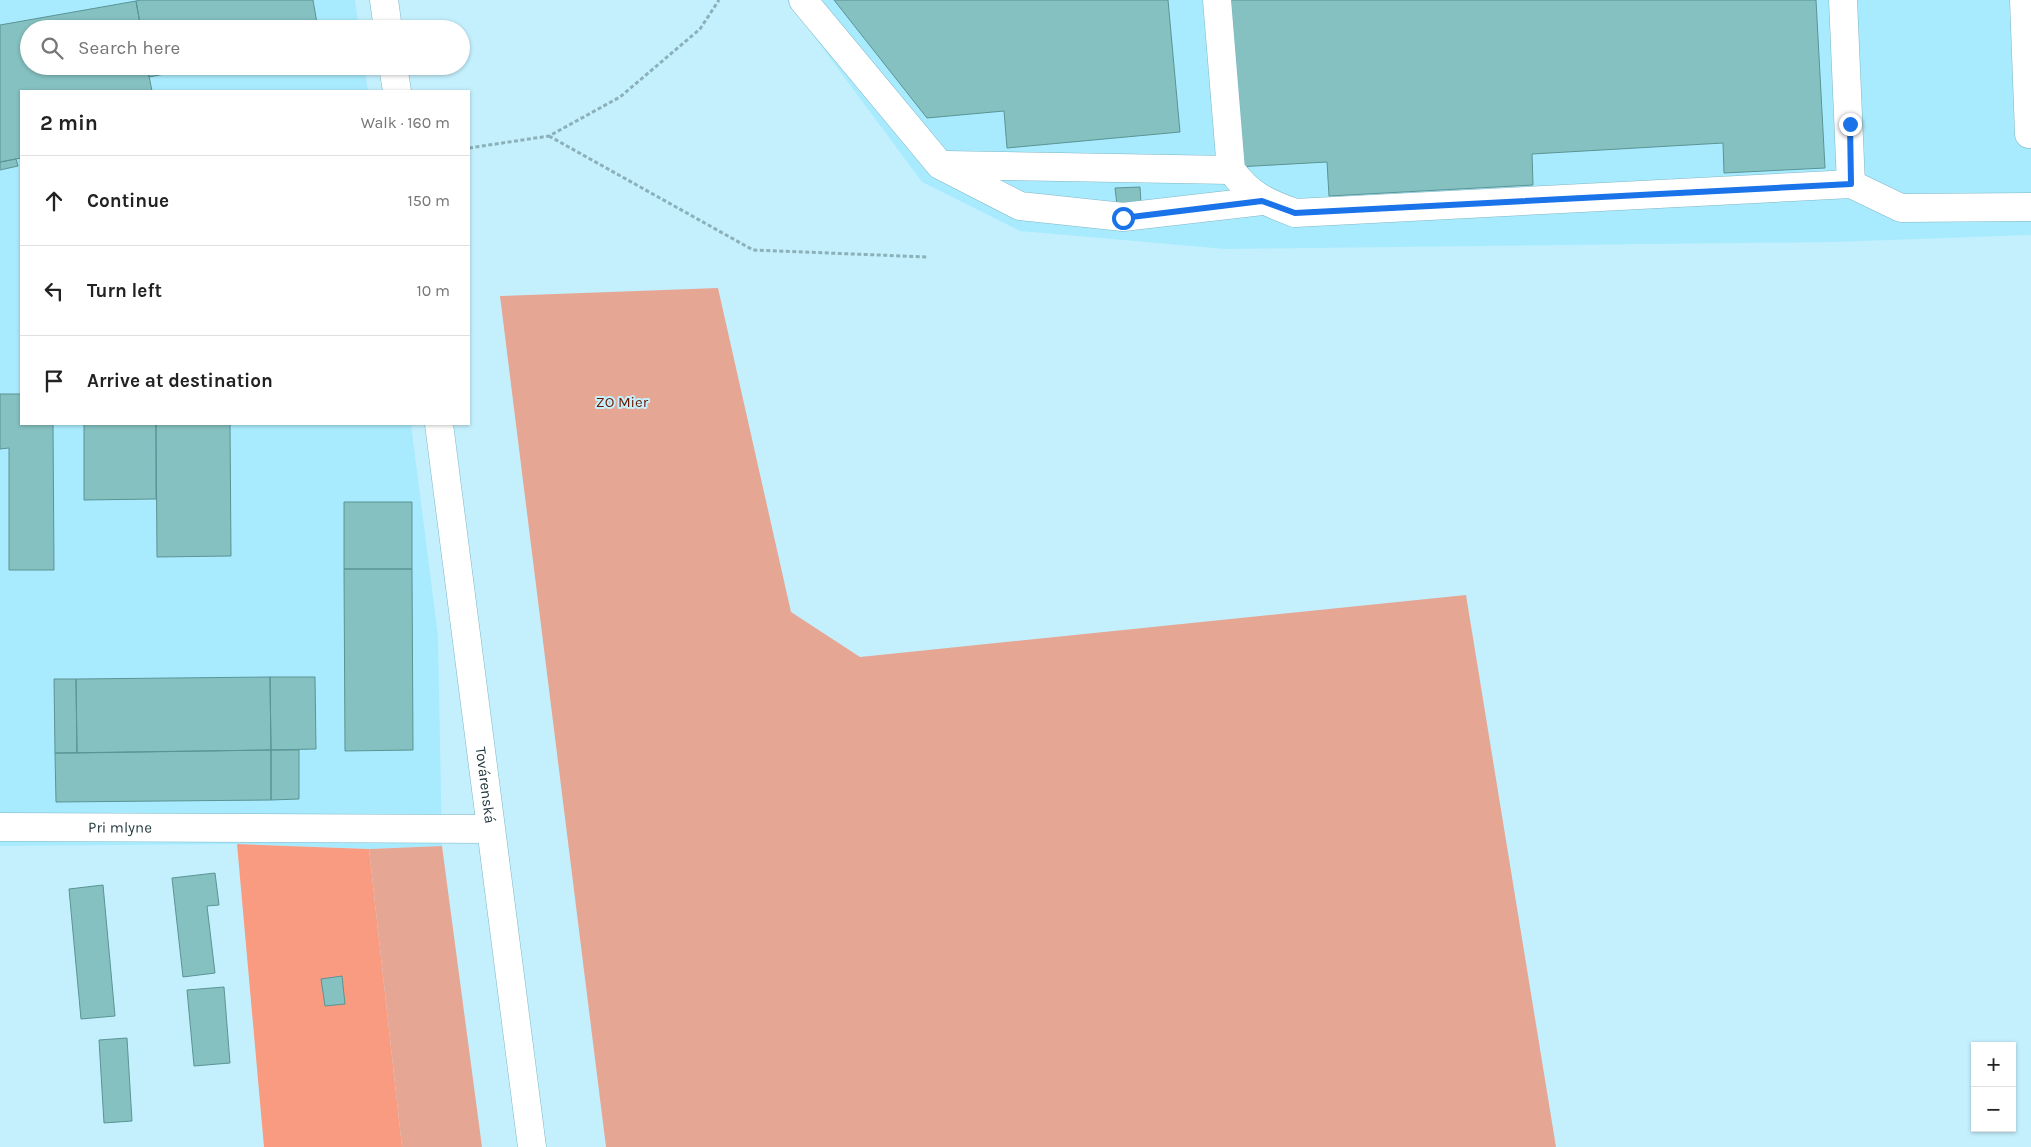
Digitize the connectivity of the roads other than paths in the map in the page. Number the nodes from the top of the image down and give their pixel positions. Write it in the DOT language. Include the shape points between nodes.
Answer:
graph roads {
  1 [pos="384,0"];
  2 [pos="803,0"];
  3 [pos="1217,0"];
  4 [pos="1843,0"];
  5 [pos="2024,0"];
  6 [pos="387,20"];
  7 [pos="394,75"];
  8 [pos="397,90"];
  9 [pos="2029,134"];
  10 [pos="940,165"];
  11 [pos="1231,170"];
  12 [pos="1851,184"];
  13 [pos="1262,201"];
  14 [pos="2031,207"];
  15 [pos="439,425"];
  16 [pos="0,827"];
  17 [pos="490,829"];
  18 [pos="532,1147"];
  1 -- 6 [label="street"];
  2 -- 10 [label="street"];
  3 -- 11 [label="street"];
  4 -- 12 [label="street"];
  5 -- 9 [label="street"];
  7 -- 8 [label="street"];
  10 -- 11 [label="street"];
  10 -- 13 [label="street" via="1020,206 1123,218"];
  11 -- 13 [label="street" via="1243,186"];
  12 -- 13 [label="street" via="1295,213"];
  12 -- 14 [label="street" via="1901,208"];
  15 -- 17 [label="street, Továrenská"];
  16 -- 17 [label="street, Pri mlyne"];
  17 -- 18 [label="street, Továrenská"];
}
